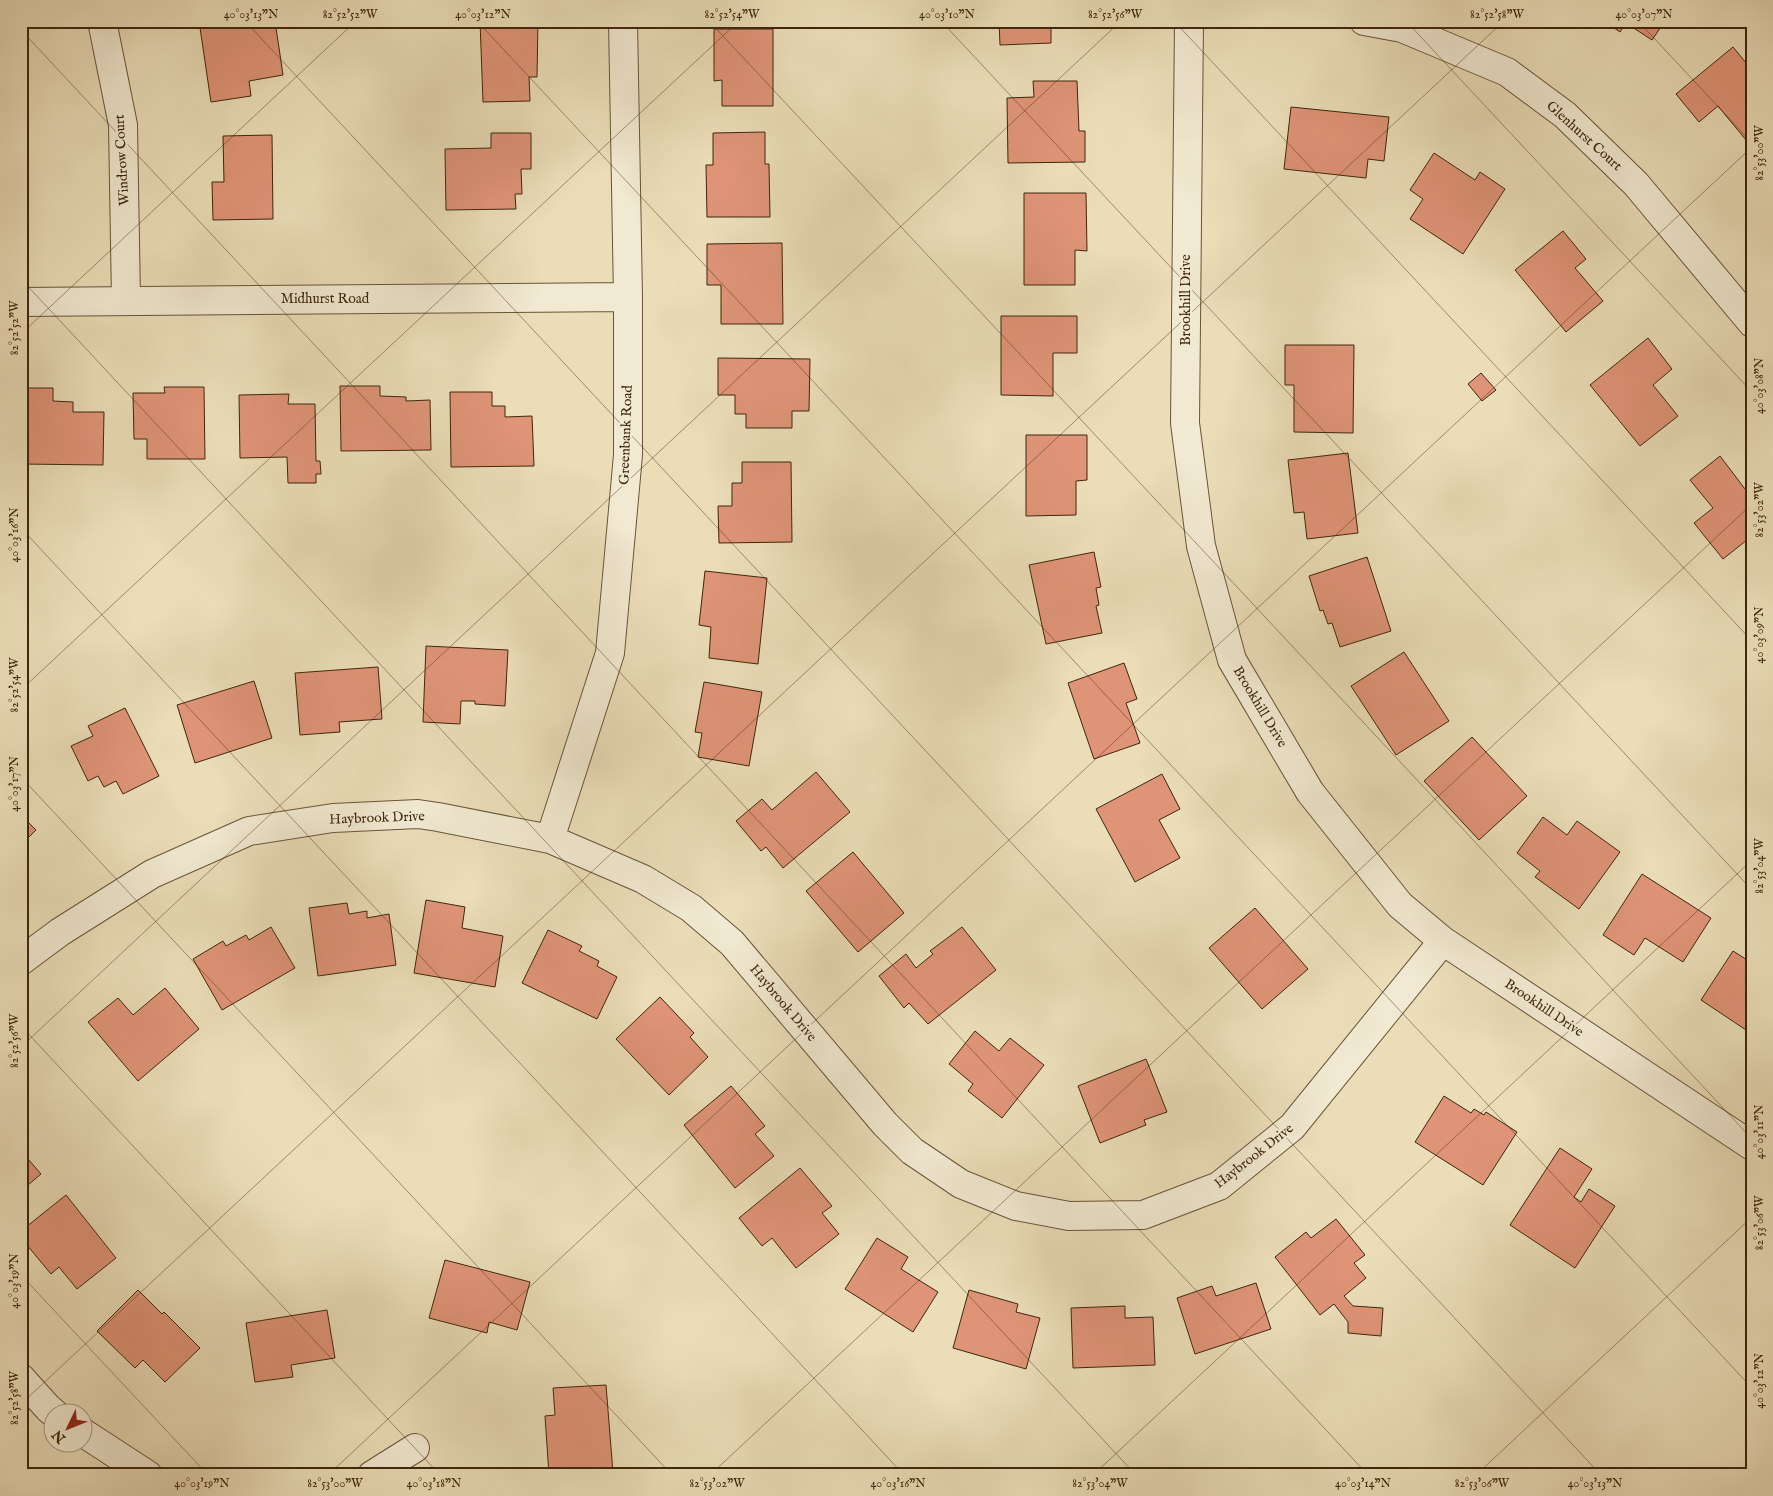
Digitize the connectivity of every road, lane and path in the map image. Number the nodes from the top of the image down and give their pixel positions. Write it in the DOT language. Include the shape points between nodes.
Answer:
graph roads {
  1 [pos="102,21"];
  2 [pos="623,21"];
  3 [pos="1189,21"];
  4 [pos="1364,21"];
  5 [pos="628,297"];
  6 [pos="126,301"];
  7 [pos="21,302"];
  8 [pos="1752,323"];
  9 [pos="550,839"];
  10 [pos="1443,941"];
  11 [pos="21,961"];
  12 [pos="1752,1146"];
  13 [pos="21,1378"];
  14 [pos="44,1404"];
  15 [pos="92,1439"];
  16 [pos="414,1448"];
  17 [pos="148,1475"];
  18 [pos="372,1475"];
  1 -- 6 [label="street, Windrow Court" via="123,126"];
  2 -- 5 [label="street, Greenbank Road"];
  3 -- 10 [label="street, Brookhill Drive" via="1185,423 1201,546 1232,660 1310,792 1400,905"];
  4 -- 8 [label="street, Glenhurst Court" via="1402,28 1507,72 1565,115 1636,184"];
  5 -- 6 [label="street, Midhurst Road"];
  5 -- 9 [label="street, Greenbank Road" via="628,455 610,653"];
  6 -- 7 [label="street, Midhurst Road"];
  9 -- 10 [label="street, Haybrook Drive" via="643,879 691,908 732,942 873,1111 912,1151 961,1184 1016,1206 1069,1216 1143,1215 1219,1186 1292,1127"];
  9 -- 11 [label="street, Haybrook Drive" via="418,814 334,818 248,831 152,874 60,932"];
  10 -- 12 [label="street, Brookhill Drive"];
  13 -- 14 [label="street"];
  15 -- 17 [label="street"];
  16 -- 18 [label="street"];
}
